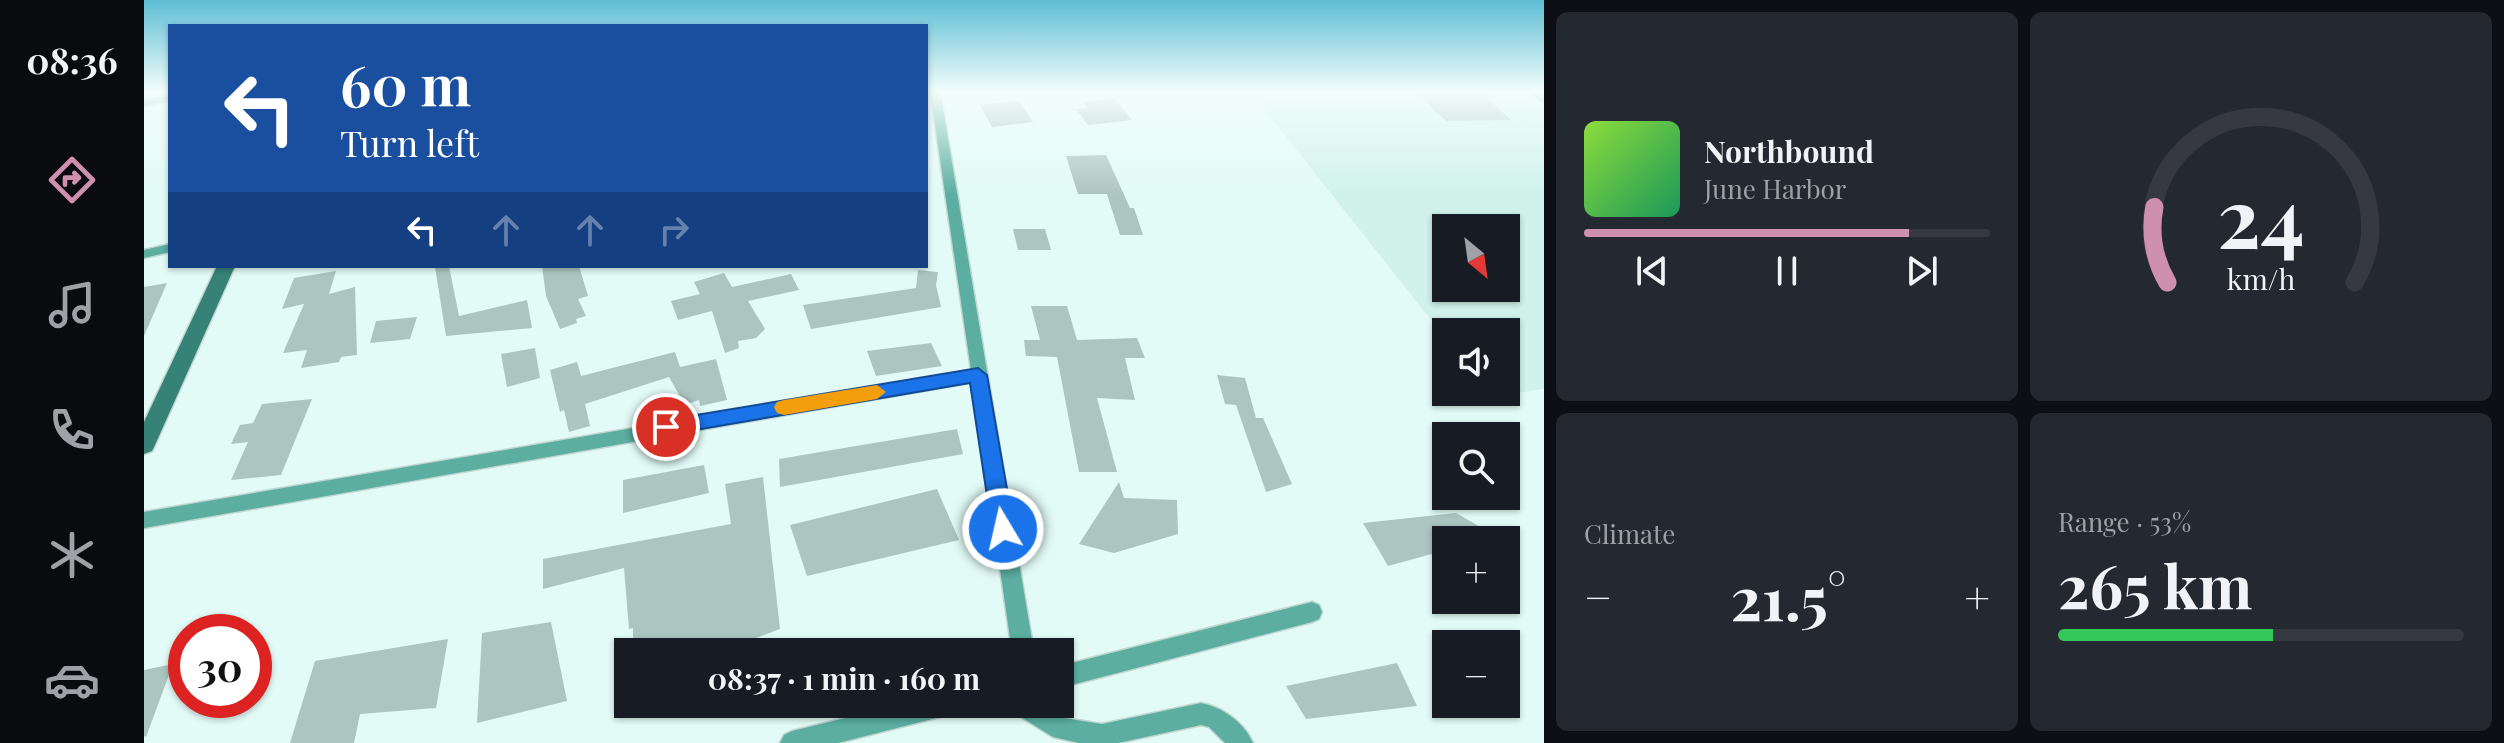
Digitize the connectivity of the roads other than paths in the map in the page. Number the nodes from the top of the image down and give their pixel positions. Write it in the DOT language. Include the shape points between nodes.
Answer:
graph roads {
  1 [pos="940,126"];
  2 [pos="168,248"];
  3 [pos="144,254"];
  4 [pos="225,268"];
  5 [pos="978,375"];
  6 [pos="144,445"];
  7 [pos="144,520"];
  8 [pos="1312,612"];
  9 [pos="1021,638"];
  10 [pos="1074,673"];
  11 [pos="892,718"];
  12 [pos="1043,718"];
  13 [pos="792,743"];
  14 [pos="1241,743"];
  1 -- 5 [label="street"];
  2 -- 3 [label="street"];
  4 -- 6 [label="street"];
  5 -- 7 [label="street"];
  5 -- 9 [label="street"];
  8 -- 10 [label="street"];
  11 -- 13 [label="street"];
  12 -- 14 [label="street" via="1061,729 1102,735 1201,714 1215,717"];
}
